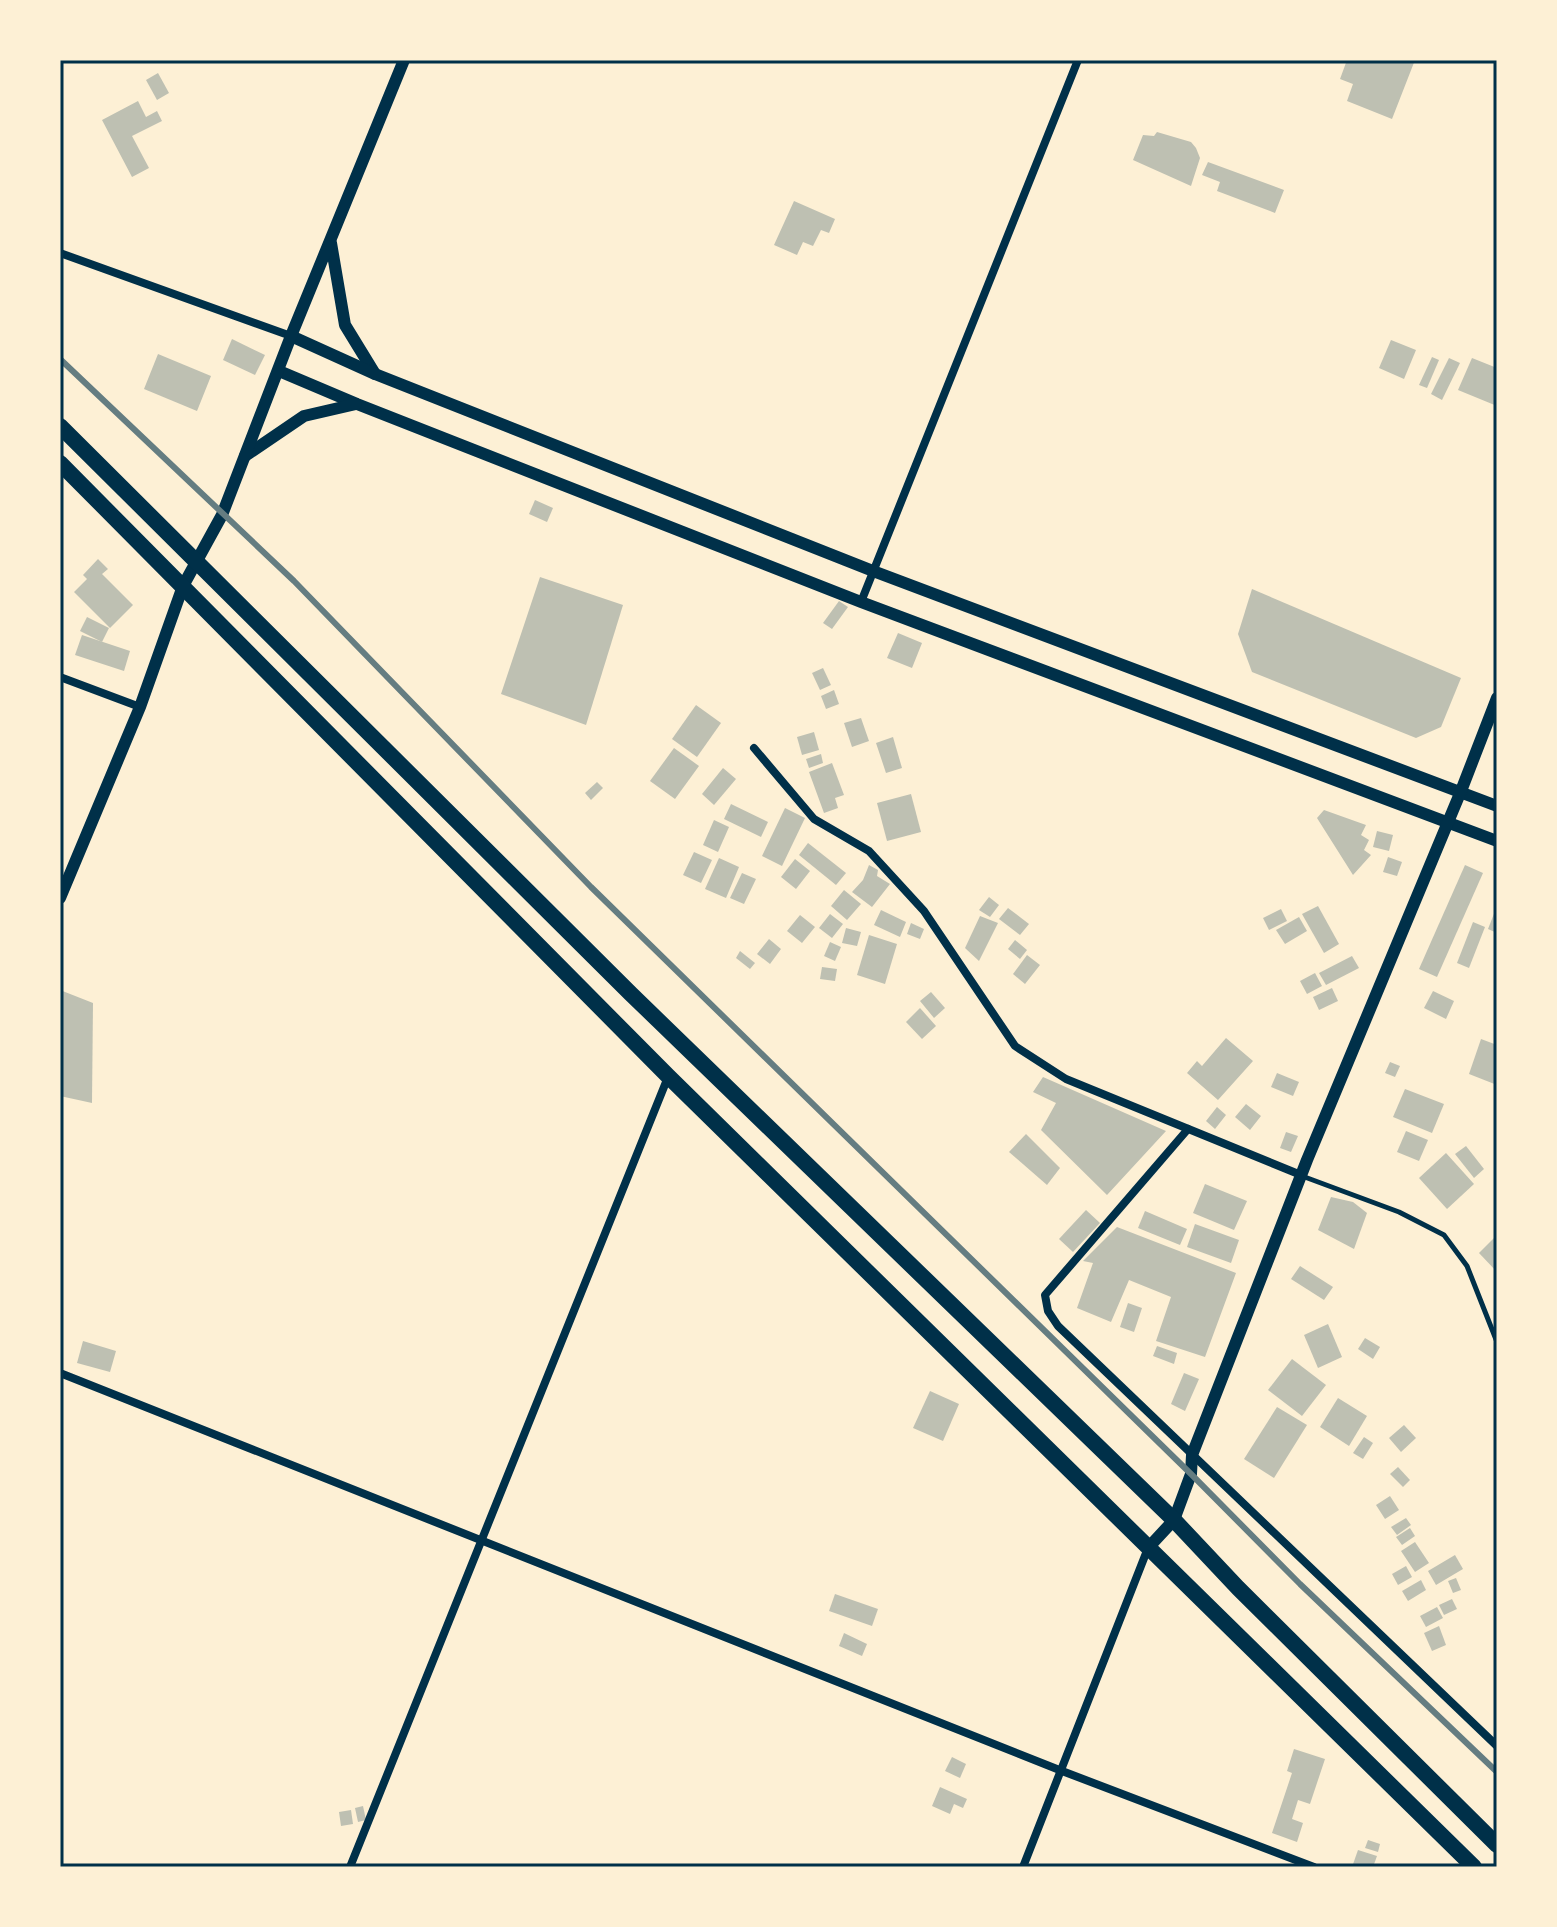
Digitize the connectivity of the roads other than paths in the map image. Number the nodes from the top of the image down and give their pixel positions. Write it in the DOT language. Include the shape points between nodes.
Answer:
graph roads {
  1 [pos="404,60"];
  2 [pos="1078,60"];
  3 [pos="331,243"];
  4 [pos="60,253"];
  5 [pos="291,336"];
  6 [pos="279,371"];
  7 [pos="375,374"];
  8 [pos="357,404"];
  9 [pos="60,426"];
  10 [pos="245,456"];
  11 [pos="60,463"];
  12 [pos="196,561"];
  13 [pos="873,571"];
  14 [pos="183,586"];
  15 [pos="861,602"];
  16 [pos="60,677"];
  17 [pos="1497,698"];
  18 [pos="140,707"];
  19 [pos="754,748"];
  20 [pos="1461,791"];
  21 [pos="1497,806"];
  22 [pos="1448,822"];
  23 [pos="1497,841"];
  24 [pos="60,898"];
  25 [pos="668,1076"];
  26 [pos="1188,1129"];
  27 [pos="1301,1175"];
  28 [pos="1497,1342"];
  29 [pos="60,1373"];
  30 [pos="1192,1455"];
  31 [pos="1174,1520"];
  32 [pos="482,1539"];
  33 [pos="1148,1548"];
  34 [pos="1497,1746"];
  35 [pos="1062,1771"];
  36 [pos="1497,1845"];
  37 [pos="350,1867"];
  38 [pos="1023,1867"];
  39 [pos="1314,1867"];
  40 [pos="1474,1867"];
  1 -- 3 [label="street"];
  2 -- 13 [label="street"];
  3 -- 5 [label="street"];
  3 -- 7 [label="street" via="345,325"];
  4 -- 5 [label="street"];
  5 -- 6 [label="street"];
  5 -- 7 [label="street"];
  6 -- 8 [label="street"];
  6 -- 10 [label="street"];
  7 -- 13 [label="street"];
  8 -- 10 [label="street" via="304,416"];
  8 -- 15 [label="street"];
  9 -- 12 [label="main road"];
  10 -- 12 [label="street" via="222,515"];
  11 -- 14 [label="main road"];
  12 -- 14 [label="street"];
  12 -- 31 [label="main road" via="631,994"];
  13 -- 15 [label="street"];
  13 -- 20 [label="street"];
  14 -- 18 [label="street"];
  14 -- 25 [label="main road"];
  15 -- 22 [label="street"];
  16 -- 18 [label="street"];
  17 -- 20 [label="street"];
  18 -- 24 [label="street"];
  19 -- 26 [label="street" via="814,819 869,851 924,911 1015,1046 1066,1079"];
  20 -- 21 [label="street"];
  20 -- 22 [label="street"];
  22 -- 23 [label="street"];
  22 -- 27 [label="street"];
  25 -- 32 [label="street"];
  25 -- 33 [label="main road"];
  26 -- 27 [label="street"];
  26 -- 30 [label="street" via="1045,1295 1058,1326"];
  27 -- 28 [label="lane" via="1444,1235 1467,1266"];
  27 -- 30 [label="street"];
  29 -- 32 [label="street"];
  30 -- 31 [label="street" via="1191,1474"];
  30 -- 34 [label="street"];
  31 -- 33 [label="street"];
  31 -- 36 [label="main road"];
  32 -- 35 [label="street"];
  32 -- 37 [label="street"];
  33 -- 35 [label="street"];
  33 -- 40 [label="main road"];
  35 -- 38 [label="street"];
  35 -- 39 [label="street"];
}
